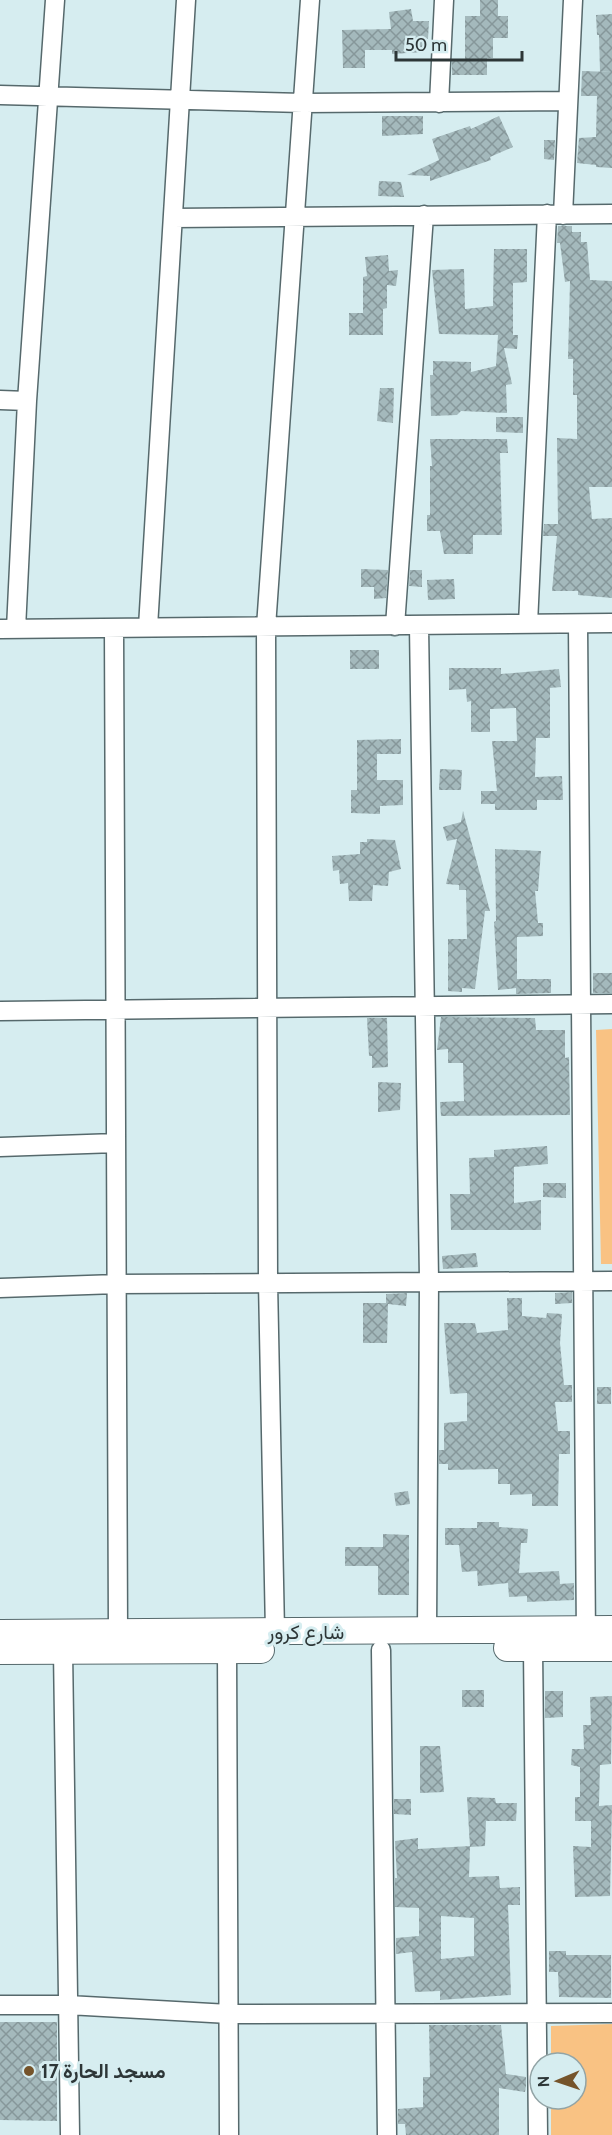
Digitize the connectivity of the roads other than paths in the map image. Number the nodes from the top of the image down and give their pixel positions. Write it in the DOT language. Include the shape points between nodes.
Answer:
graph roads {
  1 [pos="55,0"];
  2 [pos="186,0"];
  3 [pos="310,0"];
  4 [pos="444,0"];
  5 [pos="573,0"];
  6 [pos="0,95"];
  7 [pos="47,95"];
  8 [pos="181,101"];
  9 [pos="568,101"];
  10 [pos="303,103"];
  11 [pos="439,103"];
  12 [pos="555,214"];
  13 [pos="612,214"];
  14 [pos="297,215"];
  15 [pos="424,215"];
  16 [pos="173,218"];
  17 [pos="0,400"];
  18 [pos="27,401"];
  19 [pos="612,623"];
  20 [pos="528,624"];
  21 [pos="578,624"];
  22 [pos="395,626"];
  23 [pos="419,626"];
  24 [pos="148,627"];
  25 [pos="266,627"];
  26 [pos="114,628"];
  27 [pos="8,629"];
  28 [pos="581,1004"];
  29 [pos="612,1004"];
  30 [pos="424,1006"];
  31 [pos="267,1008"];
  32 [pos="0,1011"];
  33 [pos="116,1011"];
  34 [pos="116,1143"];
  35 [pos="0,1147"];
  36 [pos="429,1280"];
  37 [pos="584,1280"];
  38 [pos="612,1281"];
  39 [pos="268,1282"];
  40 [pos="117,1284"];
  41 [pos="0,1288"];
  42 [pos="612,1629"];
  43 [pos="118,1631"];
  44 [pos="427,1631"];
  45 [pos="275,1632"];
  46 [pos="0,1633"];
  47 [pos="586,1639"];
  48 [pos="612,1647"];
  49 [pos="533,1648"];
  50 [pos="63,1650"];
  51 [pos="227,1650"];
  52 [pos="381,1650"];
  53 [pos="0,1651"];
  54 [pos="0,2005"];
  55 [pos="68,2005"];
  56 [pos="387,2012"];
  57 [pos="538,2012"];
  58 [pos="612,2013"];
  59 [pos="228,2014"];
  60 [pos="70,2135"];
  61 [pos="229,2135"];
  62 [pos="387,2135"];
  63 [pos="538,2135"];
  1 -- 7 [label="street"];
  2 -- 8 [label="street"];
  3 -- 10 [label="street"];
  4 -- 11 [label="street"];
  5 -- 9 [label="street"];
  6 -- 7 [label="street"];
  7 -- 8 [label="street"];
  7 -- 18 [label="street"];
  8 -- 10 [label="street"];
  8 -- 16 [label="street"];
  9 -- 11 [label="street"];
  9 -- 12 [label="street"];
  10 -- 11 [label="street"];
  10 -- 14 [label="street"];
  12 -- 13 [label="street"];
  12 -- 15 [label="street"];
  12 -- 20 [label="street"];
  14 -- 15 [label="street"];
  14 -- 16 [label="street"];
  14 -- 25 [label="street"];
  15 -- 22 [label="street"];
  16 -- 24 [label="street"];
  17 -- 18 [label="street"];
  18 -- 27 [label="street"];
  19 -- 21 [label="street"];
  20 -- 21 [label="street"];
  20 -- 23 [label="street"];
  21 -- 28 [label="street"];
  22 -- 23 [label="street"];
  22 -- 25 [label="street"];
  23 -- 30 [label="street"];
  24 -- 25 [label="street"];
  24 -- 26 [label="street"];
  25 -- 31 [label="street"];
  26 -- 27 [label="street"];
  26 -- 33 [label="street"];
  28 -- 29 [label="street"];
  28 -- 30 [label="street"];
  28 -- 37 [label="street"];
  30 -- 31 [label="street"];
  30 -- 36 [label="street"];
  31 -- 33 [label="street"];
  31 -- 39 [label="street"];
  32 -- 33 [label="street"];
  33 -- 34 [label="street"];
  34 -- 35 [label="street"];
  34 -- 40 [label="street"];
  36 -- 37 [label="street"];
  36 -- 39 [label="street"];
  36 -- 44 [label="street"];
  37 -- 38 [label="street"];
  37 -- 47 [label="street"];
  39 -- 40 [label="street"];
  39 -- 45 [label="street"];
  40 -- 41 [label="street"];
  40 -- 43 [label="street"];
  42 -- 47 [label="main road, شارع كرور"];
  43 -- 45 [label="main road, شارع كرور"];
  43 -- 46 [label="main road, شارع كرور"];
  44 -- 45 [label="main road, شارع كرور"];
  44 -- 47 [label="main road, شارع كرور"];
  47 -- 48 [label="main road, شارع كرور"];
  47 -- 49 [label="main road, شارع كرور"];
  49 -- 52 [label="main road, شارع كرور"];
  49 -- 57 [label="street"];
  50 -- 51 [label="main road, شارع كرور"];
  50 -- 53 [label="main road, شارع كرور"];
  50 -- 55 [label="street"];
  51 -- 52 [label="main road, شارع كرور"];
  51 -- 59 [label="street"];
  52 -- 56 [label="street"];
  54 -- 55 [label="street"];
  55 -- 59 [label="street"];
  55 -- 60 [label="street"];
  56 -- 57 [label="street"];
  56 -- 59 [label="street"];
  56 -- 62 [label="street"];
  57 -- 58 [label="street"];
  57 -- 63 [label="street"];
  59 -- 61 [label="street"];
}
